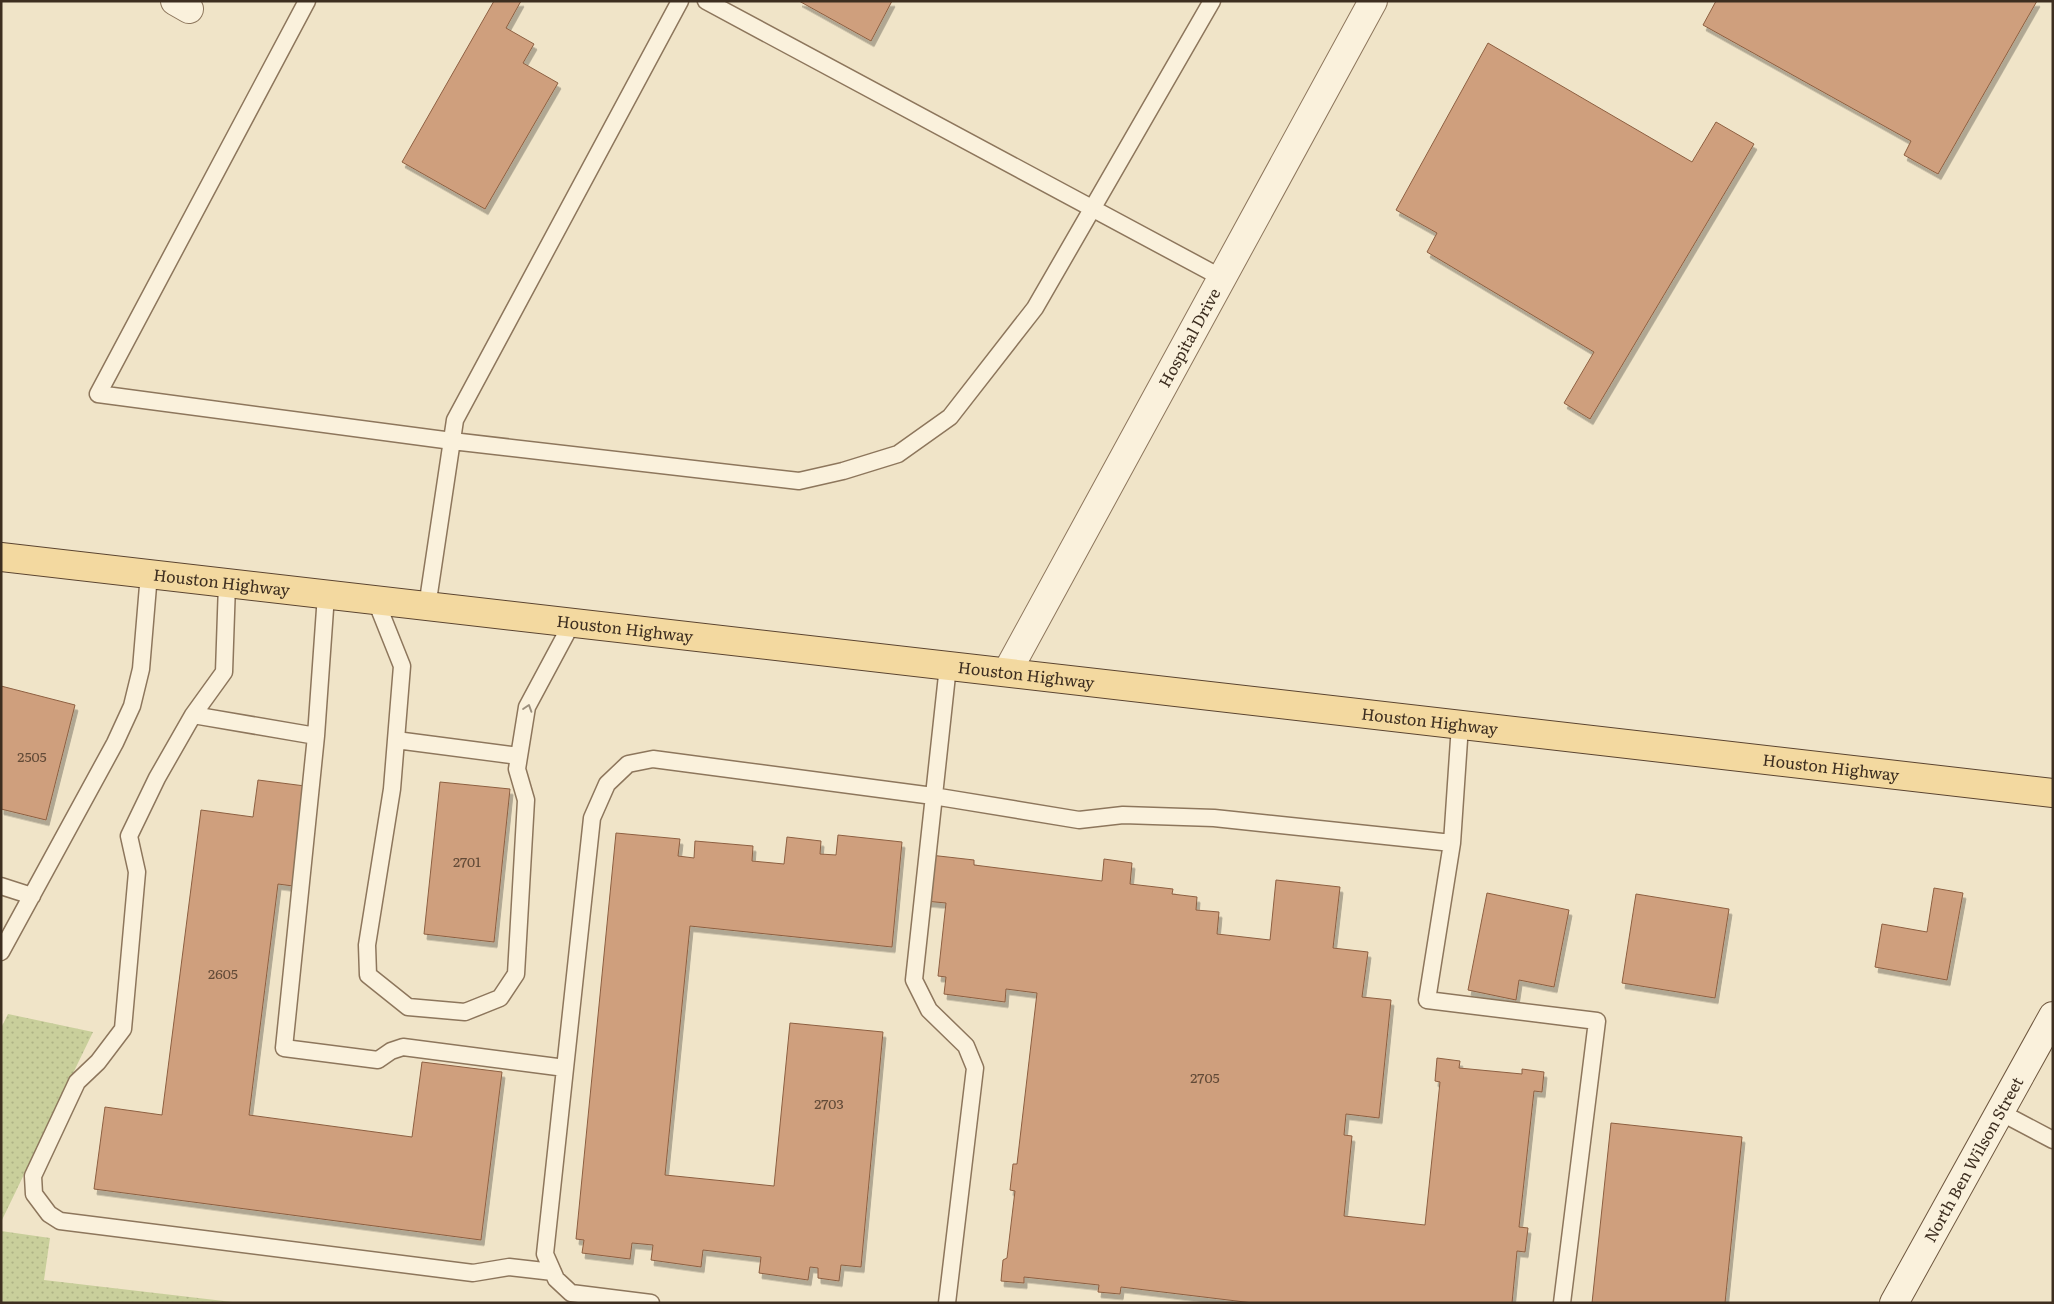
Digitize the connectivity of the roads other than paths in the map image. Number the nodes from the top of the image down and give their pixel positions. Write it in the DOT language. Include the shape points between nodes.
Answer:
graph roads {
  1 [pos="307,1"];
  2 [pos="680,1"];
  3 [pos="706,1"];
  4 [pos="1212,1"];
  5 [pos="1373,1"];
  6 [pos="1091,208"];
  7 [pos="1222,278"];
  8 [pos="452,441"];
  9 [pos="1,557"];
  10 [pos="149,574"];
  11 [pos="227,584"];
  12 [pos="326,595"];
  13 [pos="376,600"];
  14 [pos="427,606"];
  15 [pos="572,623"];
  16 [pos="948,666"];
  17 [pos="1007,672"];
  18 [pos="194,715"];
  19 [pos="1460,725"];
  20 [pos="316,736"];
  21 [pos="396,740"];
  22 [pos="519,756"];
  23 [pos="2053,793"];
  24 [pos="933,796"];
  25 [pos="1452,843"];
  26 [pos="1,886"];
  27 [pos="32,896"];
  28 [pos="1,952"];
  29 [pos="2053,1016"];
  30 [pos="565,1068"];
  31 [pos="2000,1112"];
  32 [pos="2053,1140"];
  33 [pos="553,1272"];
  34 [pos="651,1303"];
  35 [pos="947,1303"];
  36 [pos="1562,1303"];
  37 [pos="1894,1303"];
  1 -- 8 [label="lane" via="98,394"];
  2 -- 8 [label="lane" via="455,420"];
  3 -- 6 [label="lane"];
  4 -- 6 [label="lane"];
  5 -- 7 [label="street, Hospital Drive"];
  6 -- 7 [label="lane"];
  6 -- 8 [label="lane" via="1035,308 950,417 898,454 799,481"];
  7 -- 17 [label="street, Hospital Drive"];
  8 -- 14 [label="lane"];
  9 -- 10 [label="main road, Houston Highway"];
  10 -- 11 [label="main road, Houston Highway"];
  10 -- 27 [label="lane" via="140,669 132,706"];
  11 -- 12 [label="main road, Houston Highway"];
  11 -- 18 [label="lane" via="224,672"];
  12 -- 13 [label="main road, Houston Highway"];
  12 -- 20 [label="lane"];
  13 -- 14 [label="main road, Houston Highway"];
  13 -- 21 [label="lane" via="402,666"];
  14 -- 15 [label="main road, Houston Highway"];
  15 -- 16 [label="main road, Houston Highway"];
  22 -- 15 [label="lane, one-way" via="527,707"];
  16 -- 17 [label="main road, Houston Highway"];
  16 -- 24 [label="lane"];
  17 -- 19 [label="main road, Houston Highway"];
  18 -- 20 [label="lane"];
  18 -- 33 [label="lane" via="157,778 130,836 137,872 123,1028 98,1062 77,1082 33,1176 34,1194 49,1214 60,1222 473,1273 509,1267"];
  19 -- 23 [label="main road, Houston Highway"];
  19 -- 25 [label="lane"];
  20 -- 30 [label="lane" via="284,1048 378,1060 403,1047"];
  21 -- 22 [label="lane"];
  21 -- 22 [label="lane" via="392,789 367,945 368,976 408,1007 465,1012 500,998 516,974 526,800 517,769"];
  24 -- 25 [label="lane" via="1078,820 1123,815 1214,818"];
  24 -- 30 [label="lane" via="653,759 628,764 607,784 592,818"];
  24 -- 35 [label="lane" via="914,980 929,1010 966,1046 976,1068"];
  25 -- 36 [label="lane" via="1427,1000 1596,1021"];
  26 -- 27 [label="lane"];
  27 -- 28 [label="lane"];
  29 -- 31 [label="street, North Ben Wilson Street"];
  30 -- 33 [label="lane" via="545,1254"];
  31 -- 32 [label="lane"];
  31 -- 37 [label="street, North Ben Wilson Street"];
  33 -- 34 [label="lane" via="570,1293"];
}
